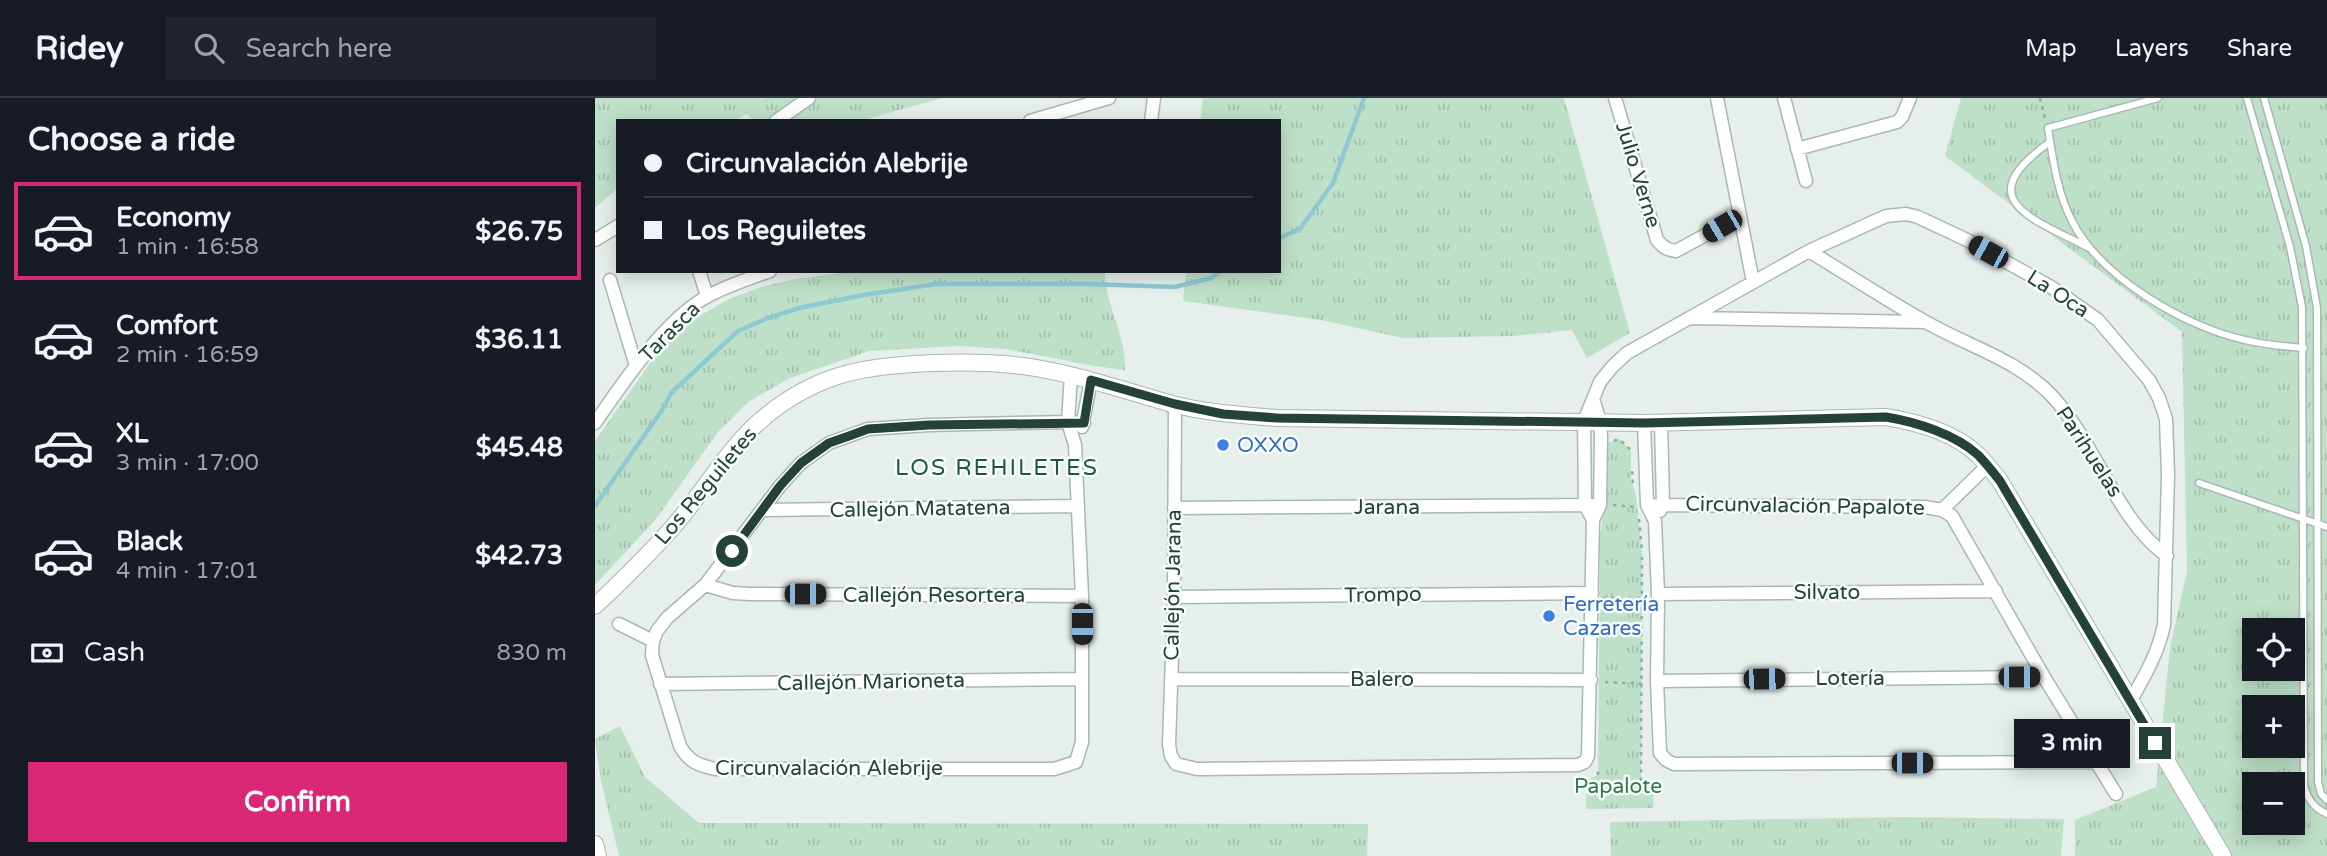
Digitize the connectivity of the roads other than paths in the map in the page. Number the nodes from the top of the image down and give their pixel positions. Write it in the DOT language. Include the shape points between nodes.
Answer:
graph roads {
  1 [pos="809,98"];
  2 [pos="1109,98"];
  3 [pos="1154,98"];
  4 [pos="1615,98"];
  5 [pos="1717,98"];
  6 [pos="1784,98"];
  7 [pos="1910,98"];
  8 [pos="2158,98"];
  9 [pos="2247,98"];
  10 [pos="2264,98"];
  11 [pos="779,119"];
  12 [pos="1037,119"];
  13 [pos="1151,119"];
  14 [pos="2050,142"];
  15 [pos="1797,149"];
  16 [pos="1806,181"];
  17 [pos="1740,216"];
  18 [pos="616,227"];
  19 [pos="595,240"];
  20 [pos="2090,248"];
  21 [pos="1809,251"];
  22 [pos="700,273"];
  23 [pos="765,273"];
  24 [pos="610,280"];
  25 [pos="1753,282"];
  26 [pos="707,296"];
  27 [pos="1691,318"];
  28 [pos="1926,322"];
  29 [pos="2304,348"];
  30 [pos="636,366"];
  31 [pos="1071,375"];
  32 [pos="1091,380"];
  33 [pos="1175,404"];
  34 [pos="1592,421"];
  35 [pos="1661,421"];
  36 [pos="1068,422"];
  37 [pos="595,423"];
  38 [pos="1084,423"];
  39 [pos="1644,423"];
  40 [pos="1075,445"];
  41 [pos="1987,466"];
  42 [pos="2199,483"];
  43 [pos="1663,504"];
  44 [pos="1585,505"];
  45 [pos="1600,505"];
  46 [pos="1078,506"];
  47 [pos="1643,506"];
  48 [pos="1174,508"];
  49 [pos="762,510"];
  50 [pos="1942,510"];
  51 [pos="2302,519"];
  52 [pos="1593,520"];
  53 [pos="1655,521"];
  54 [pos="2317,524"];
  55 [pos="2327,527"];
  56 [pos="2167,556"];
  57 [pos="705,585"];
  58 [pos="1996,591"];
  59 [pos="1592,593"];
  60 [pos="1658,594"];
  61 [pos="1081,596"];
  62 [pos="1174,597"];
  63 [pos="595,606"];
  64 [pos="619,624"];
  65 [pos="653,641"];
  66 [pos="2044,677"];
  67 [pos="1172,678"];
  68 [pos="1082,679"];
  69 [pos="1591,680"];
  70 [pos="1657,681"];
  71 [pos="660,684"];
  72 [pos="2130,702"];
  73 [pos="2096,762"];
  74 [pos="2116,794"];
  75 [pos="2327,800"];
  76 [pos="2327,814"];
  77 [pos="595,844"];
  78 [pos="598,856"];
  79 [pos="2223,856"];
  1 -- 11 [label="street"];
  2 -- 12 [label="street"];
  3 -- 13 [label="street"];
  4 -- 17 [label="street, Julio Verne" via="1662,247 1676,251"];
  5 -- 17 [label="street"];
  6 -- 15 [label="street"];
  7 -- 15 [label="street" via="1897,122"];
  8 -- 14 [label="lane" via="2048,128"];
  9 -- 29 [label="lane" via="2298,279"];
  10 -- 54 [label="lane" via="2306,246 2317,308"];
  14 -- 20 [label="lane" via="2062,198"];
  14 -- 20 [label="lane" via="2025,160 2015,174 2012,201 2025,214"];
  15 -- 16 [label="street"];
  17 -- 25 [label="street"];
  18 -- 19 [label="street"];
  20 -- 29 [label="lane" via="2118,276 2189,320 2246,341"];
  21 -- 25 [label="street, La Oca"];
  21 -- 28 [label="street, Parihuelas"];
  21 -- 56 [label="street, La Oca" via="1886,216 1906,214 1967,240 2098,320 2149,380 2166,419"];
  22 -- 26 [label="street"];
  23 -- 26 [label="street, Tarasca"];
  24 -- 30 [label="street"];
  25 -- 27 [label="street, La Oca"];
  26 -- 30 [label="street, Tarasca" via="664,333"];
  27 -- 28 [label="street, Parihuelas"];
  27 -- 34 [label="street, La Oca" via="1612,367 1593,398"];
  28 -- 56 [label="street, Parihuelas" via="2003,359 2053,397 2144,537"];
  29 -- 51 [label="lane"];
  30 -- 37 [label="street, Tarasca"];
  31 -- 32 [label="street, Los Reguiletes"];
  31 -- 36 [label="street"];
  31 -- 63 [label="street, Los Reguiletes" via="1022,366 896,366 839,376 796,394 760,421 655,548"];
  32 -- 33 [label="street, Los Reguiletes"];
  32 -- 38 [label="street, Circunvalación Alebrije"];
  33 -- 34 [label="street, Los Reguiletes" via="1277,418"];
  33 -- 48 [label="street, Callejón Jarana"];
  34 -- 39 [label="street, Los Reguiletes"];
  34 -- 44 [label="street"];
  34 -- 45 [label="street"];
  35 -- 39 [label="street, Los Reguiletes"];
  35 -- 41 [label="street, Los Reguiletes" via="1886,417 1917,422 1943,434 1976,453"];
  35 -- 43 [label="street"];
  36 -- 38 [label="street"];
  36 -- 40 [label="street, Circunvalación Alebrije"];
  36 -- 49 [label="street" via="868,429 829,443 801,463"];
  38 -- 40 [label="street, Circunvalación Alebrije"];
  39 -- 47 [label="street"];
  40 -- 46 [label="street, Circunvalación Alebrije"];
  41 -- 50 [label="street"];
  41 -- 72 [label="street, Los Reguiletes" via="2029,528"];
  42 -- 51 [label="lane"];
  43 -- 47 [label="street, Circunvalación Papalote"];
  43 -- 50 [label="street, Circunvalación Papalote"];
  43 -- 53 [label="street, Circunvalación Papalote"];
  44 -- 45 [label="street, Jarana"];
  44 -- 48 [label="street, Jarana"];
  44 -- 52 [label="street"];
  45 -- 52 [label="street"];
  46 -- 49 [label="street, Callejón Matatena"];
  46 -- 61 [label="street, Circunvalación Alebrije"];
  47 -- 53 [label="street, Circunvalación Papalote"];
  48 -- 62 [label="street, Callejón Jarana"];
  49 -- 57 [label="street"];
  50 -- 58 [label="street, Circunvalación Papalote" via="1952,516"];
  51 -- 54 [label="lane"];
  51 -- 76 [label="lane" via="2304,786 2316,809"];
  52 -- 59 [label="street"];
  53 -- 60 [label="street, Circunvalación Papalote"];
  54 -- 55 [label="lane"];
  54 -- 75 [label="lane" via="2318,782"];
  56 -- 72 [label="street, La Oca" via="2159,645"];
  57 -- 61 [label="street, Callejón Resortera" via="750,594"];
  57 -- 65 [label="street" via="667,618"];
  58 -- 60 [label="street, Silvato"];
  58 -- 66 [label="street, Circunvalación Papalote"];
  59 -- 62 [label="street, Trompo"];
  59 -- 69 [label="street"];
  60 -- 70 [label="street, Circunvalación Papalote"];
  61 -- 68 [label="street, Circunvalación Alebrije"];
  62 -- 67 [label="street, Callejón Jarana"];
  64 -- 65 [label="street"];
  65 -- 71 [label="street, Circunvalación Alebrije"];
  66 -- 70 [label="street, Lotería"];
  66 -- 73 [label="street, Circunvalación Papalote"];
  67 -- 69 [label="street, Balero"];
  67 -- 69 [label="street, Callejón Jarana" via="1169,745 1176,764 1186,768 1592,762 1588,756"];
  68 -- 71 [label="street, Callejón Marioneta"];
  68 -- 71 [label="street, Circunvalación Alebrije" via="1080,753 1076,762 1054,769 715,769 686,757"];
  70 -- 73 [label="street, Circunvalación Papalote" via="1660,753 1674,764"];
  72 -- 79 [label="street, Los Reguiletes"];
  73 -- 74 [label="street"];
  77 -- 78 [label="street"];
}
